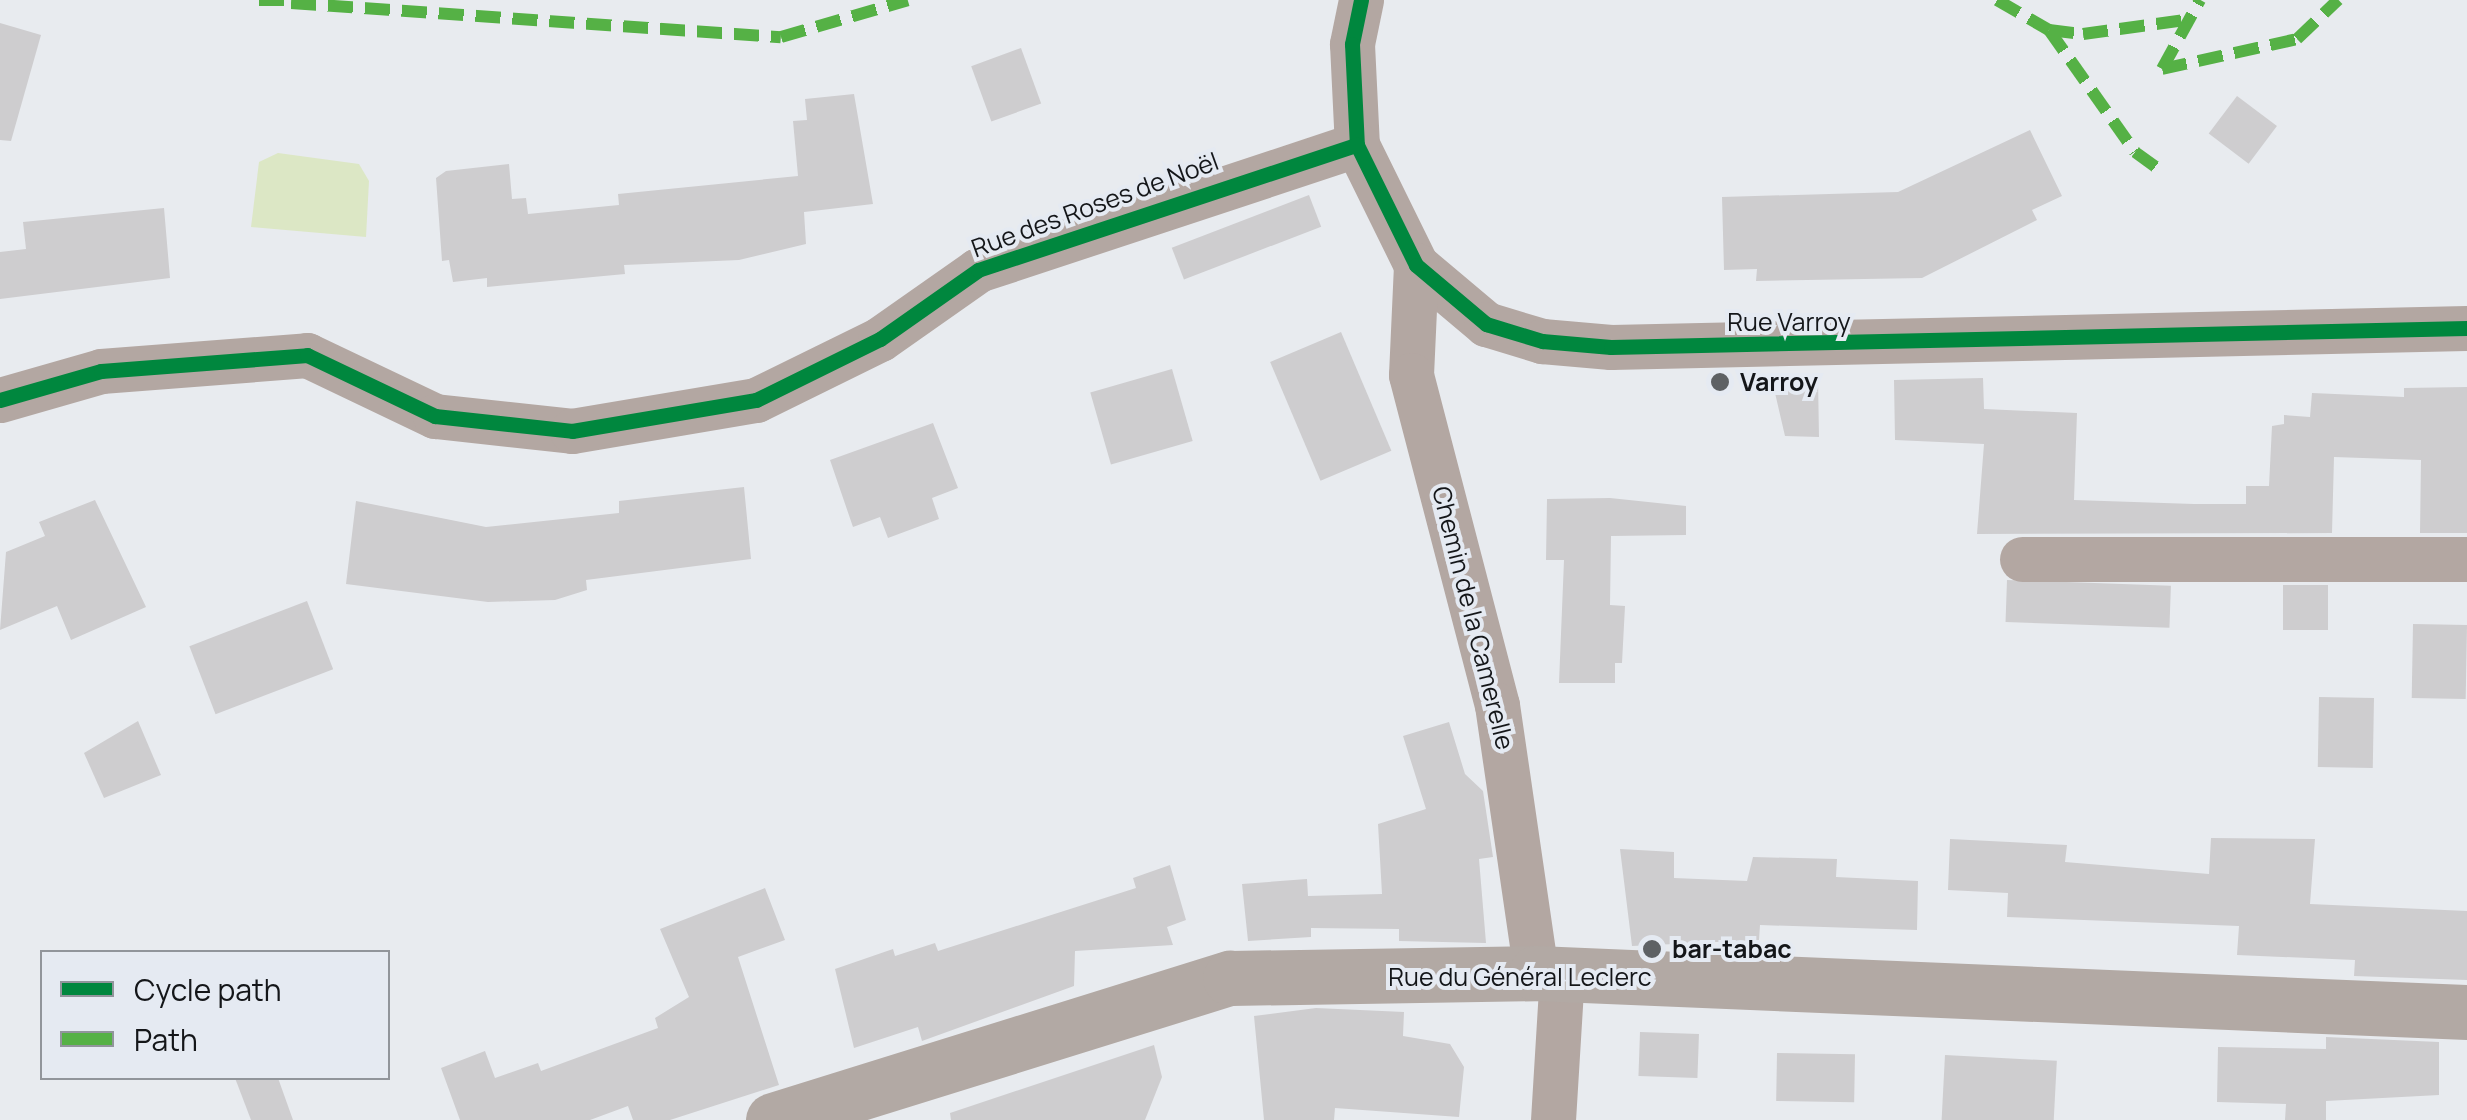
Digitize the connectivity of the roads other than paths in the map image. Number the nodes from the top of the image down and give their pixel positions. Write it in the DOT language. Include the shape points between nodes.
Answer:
graph roads {
  1 [pos="1362,0"];
  2 [pos="1357,146"];
  3 [pos="1416,265"];
  4 [pos="2467,328"];
  5 [pos="0,400"];
  6 [pos="2022,559"];
  7 [pos="2467,559"];
  8 [pos="1549,974"];
  9 [pos="2467,1012"];
  10 [pos="773,1120"];
  11 [pos="1552,1120"];
  1 -- 2 [label="street, Rue Varroy" via="1352,44"];
  2 -- 3 [label="street, Rue Varroy"];
  2 -- 5 [label="street, Rue des Roses de Noël" via="978,270 880,339 756,400 572,431 435,416 307,355 101,372"];
  3 -- 4 [label="street, Rue Varroy" via="1486,324 1542,341 1611,347"];
  3 -- 8 [label="street, Chemin de la Camerelle" via="1411,375 1497,705"];
  6 -- 7 [label="street"];
  8 -- 9 [label="main road, Rue du Général Leclerc"];
  8 -- 10 [label="main road, Rue du Général Leclerc" via="1230,978"];
  8 -- 11 [label="street, Chemin de la Camerelle"];
}
